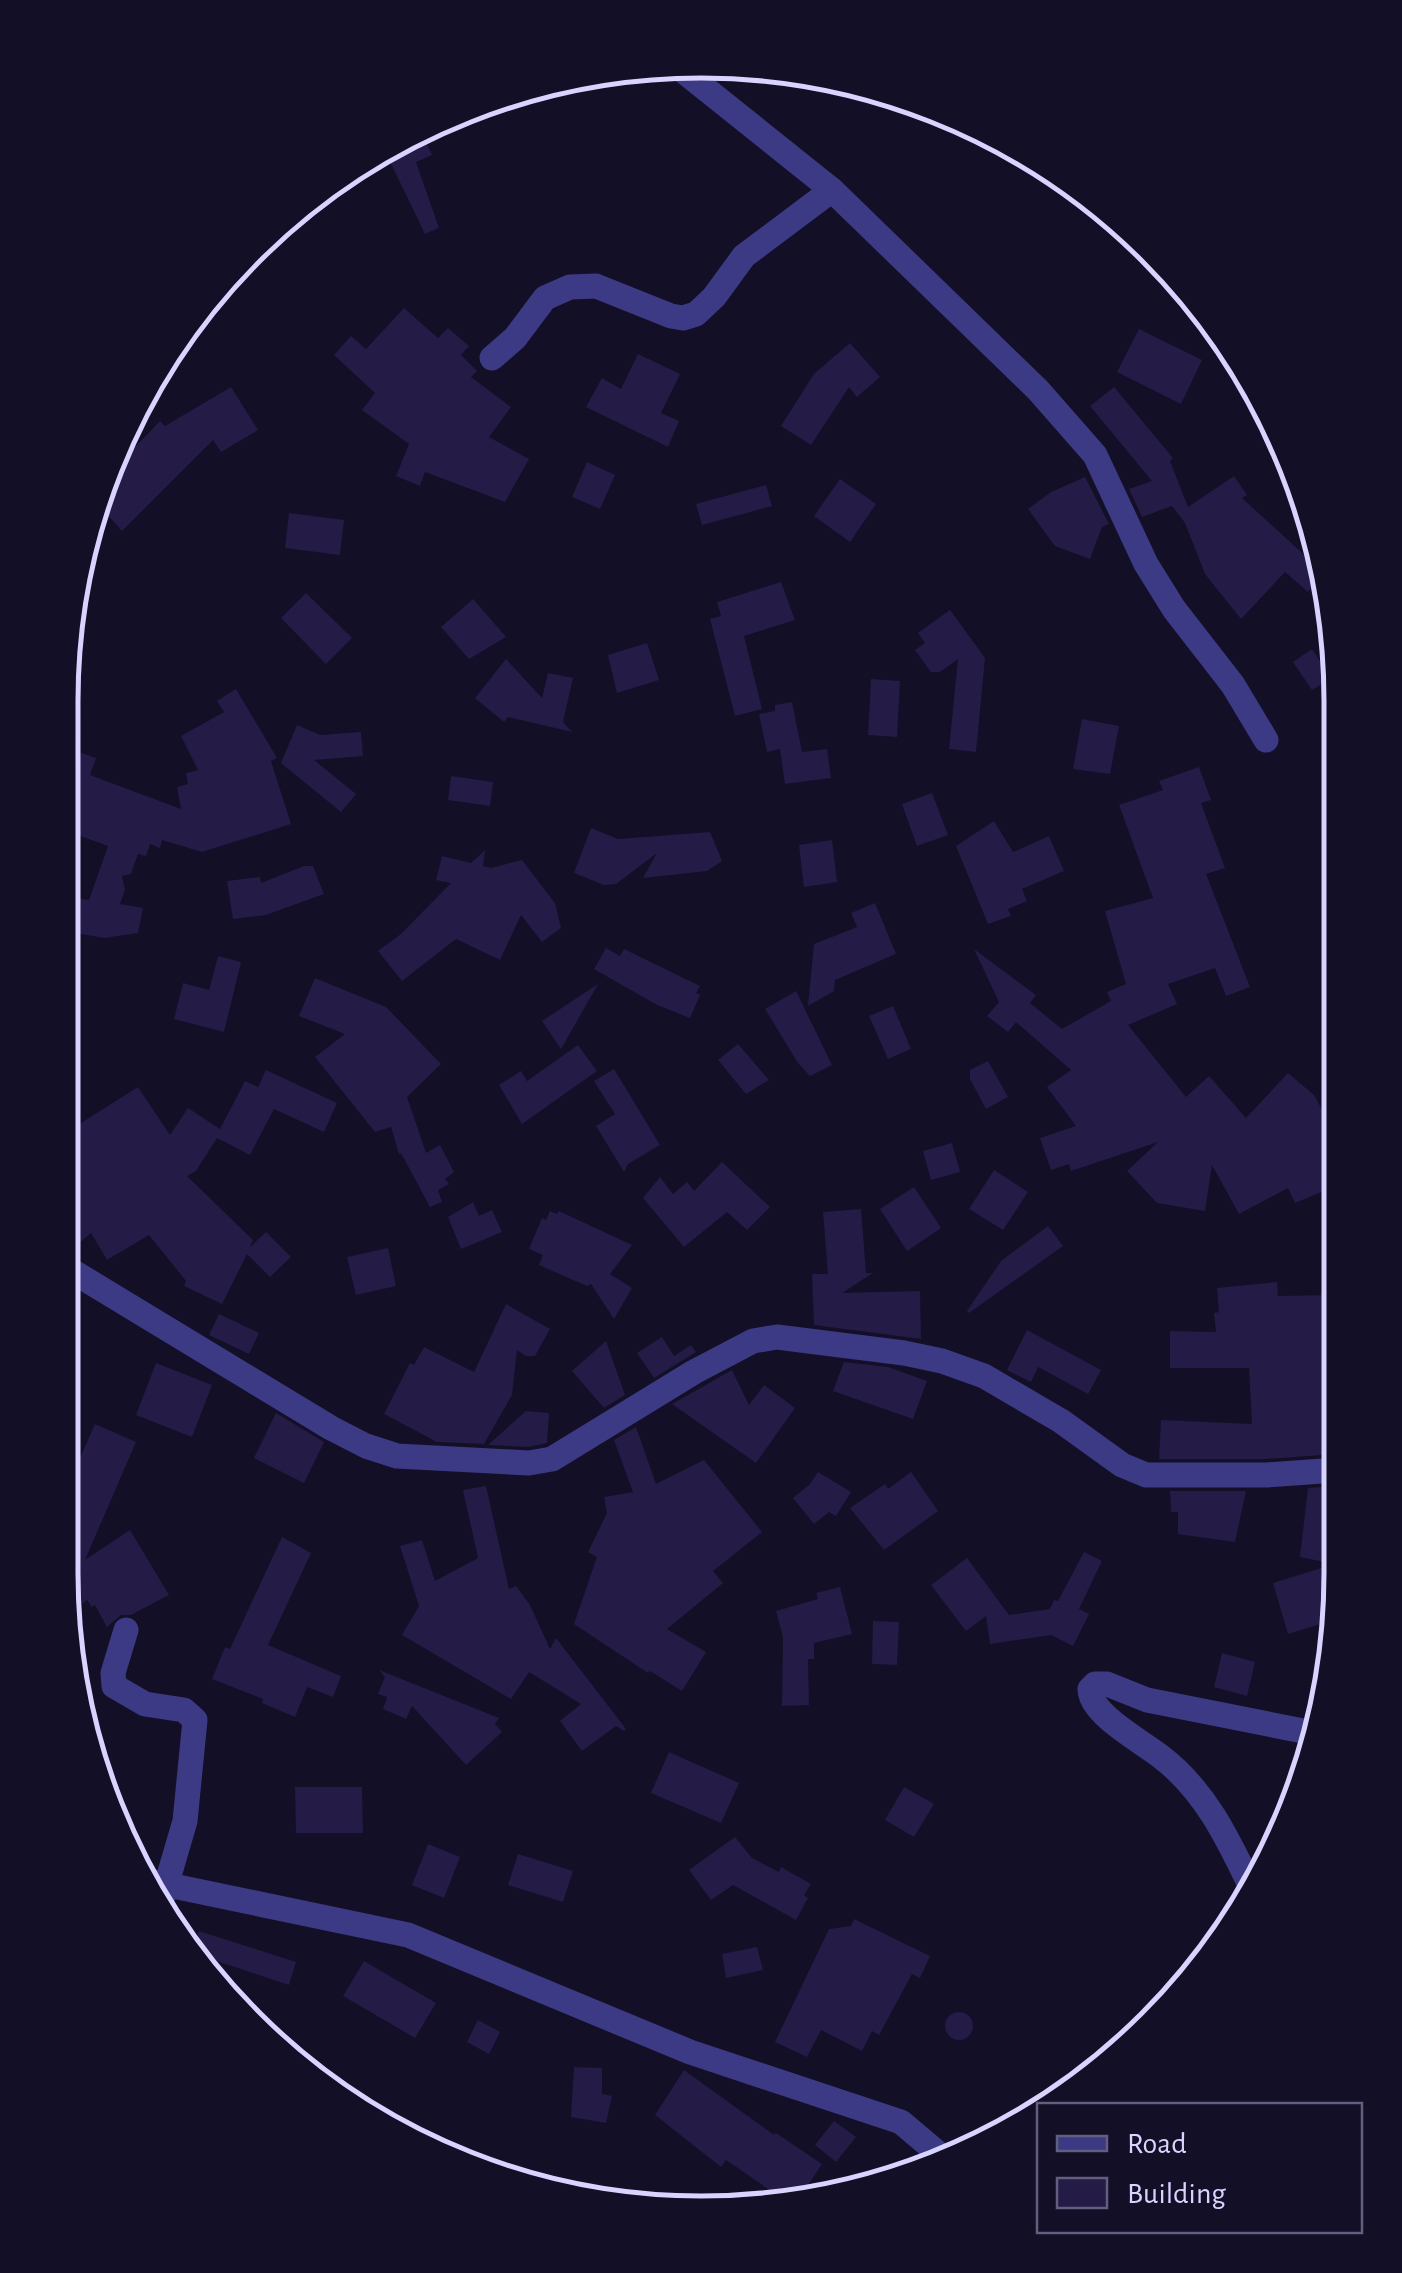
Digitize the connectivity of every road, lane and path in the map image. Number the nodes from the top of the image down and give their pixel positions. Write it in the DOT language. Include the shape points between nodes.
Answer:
graph roads {
  1 [pos="692,78"];
  2 [pos="832,190"];
  3 [pos="492,358"];
  4 [pos="1266,740"];
  5 [pos="77,1275"];
  6 [pos="1324,1471"];
  7 [pos="126,1630"];
  8 [pos="1303,1731"];
  9 [pos="1245,1876"];
  10 [pos="161,1883"];
  11 [pos="166,1891"];
  12 [pos="934,2150"];
  1 -- 2 [label="street"];
  2 -- 3 [label="street" via="744,256 696,314 671,316 596,286 570,287 544,298"];
  2 -- 4 [label="street" via="1038,390 1095,456 1146,564"];
  5 -- 6 [label="street" via="330,1428 397,1456 552,1459 694,1372 777,1337 904,1353 984,1376 1146,1475"];
  7 -- 10 [label="street" via="114,1686 195,1720 186,1820"];
  8 -- 9 [label="street" via="1147,1700 1107,1684 1090,1689 1104,1716 1178,1770 1204,1799"];
  11 -- 12 [label="street" via="408,1935 690,2052 901,2122"];
}
